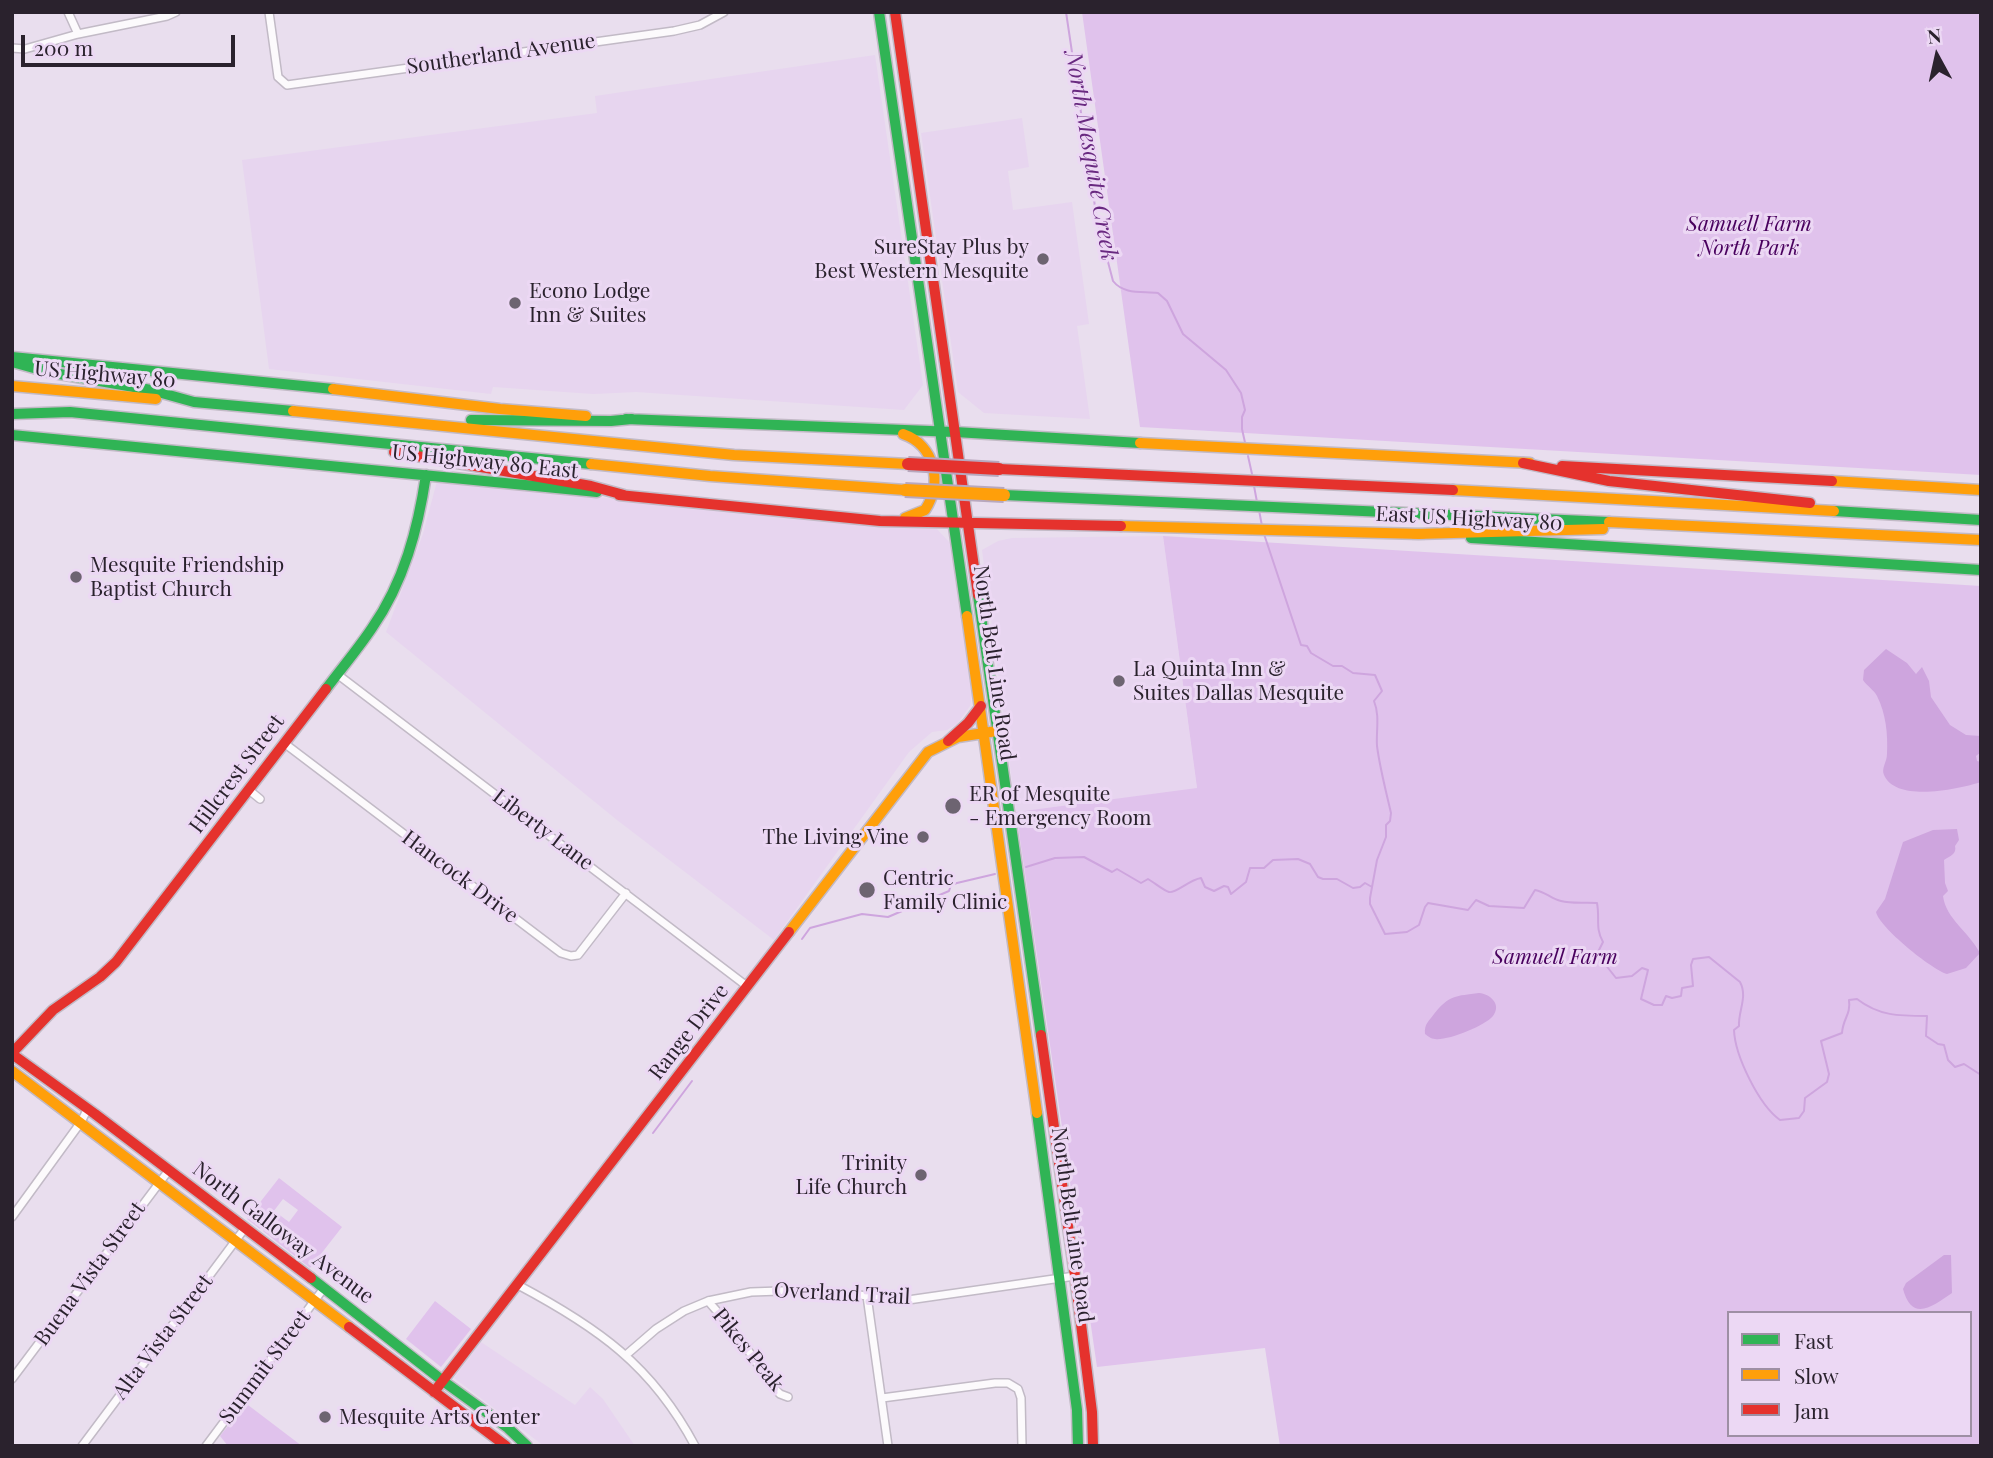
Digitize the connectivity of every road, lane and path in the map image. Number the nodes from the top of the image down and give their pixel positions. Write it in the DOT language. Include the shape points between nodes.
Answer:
graph roads {
  1 [pos="68,12"];
  2 [pos="176,12"];
  3 [pos="269,12"];
  4 [pos="724,12"];
  5 [pos="879,12"];
  6 [pos="895,12"];
  7 [pos="167,14"];
  8 [pos="78,34"];
  9 [pos="12,48"];
  10 [pos="903,59"];
  11 [pos="888,66"];
  12 [pos="905,72"];
  13 [pos="919,177"];
  14 [pos="904,179"];
  15 [pos="12,360"];
  16 [pos="12,386"];
  17 [pos="194,402"];
  18 [pos="12,406"];
  19 [pos="70,412"];
  20 [pos="12,414"];
  21 [pos="632,419"];
  22 [pos="434,424"];
  23 [pos="894,431"];
  24 [pos="955,432"];
  25 [pos="941,433"];
  26 [pos="12,435"];
  27 [pos="353,441"];
  28 [pos="1523,463"];
  29 [pos="426,475"];
  30 [pos="1981,490"];
  31 [pos="624,495"];
  32 [pos="1963,519"];
  33 [pos="1981,520"];
  34 [pos="880,521"];
  35 [pos="954,524"];
  36 [pos="968,525"];
  37 [pos="1785,530"];
  38 [pos="1416,534"];
  39 [pos="1981,540"];
  40 [pos="1981,570"];
  41 [pos="977,635"];
  42 [pos="337,674"];
  43 [pos="981,706"];
  44 [pos="991,732"];
  45 [pos="948,741"];
  46 [pos="284,743"];
  47 [pos="249,790"];
  48 [pos="260,799"];
  49 [pos="626,893"];
  50 [pos="748,987"];
  51 [pos="1034,989"];
  52 [pos="1020,992"];
  53 [pos="12,1054"];
  54 [pos="12,1071"];
  55 [pos="91,1111"];
  56 [pos="81,1122"];
  57 [pos="169,1170"];
  58 [pos="159,1181"];
  59 [pos="12,1217"];
  60 [pos="245,1228"];
  61 [pos="235,1240"];
  62 [pos="1075,1276"];
  63 [pos="1060,1280"];
  64 [pos="518,1285"];
  65 [pos="324,1287"];
  66 [pos="867,1296"];
  67 [pos="314,1301"];
  68 [pos="708,1301"];
  69 [pos="626,1355"];
  70 [pos="12,1379"];
  71 [pos="443,1381"];
  72 [pos="434,1392"];
  73 [pos="788,1397"];
  74 [pos="882,1398"];
  75 [pos="210,1444"];
  76 [pos="82,1446"];
  77 [pos="506,1446"];
  78 [pos="527,1446"];
  79 [pos="695,1446"];
  80 [pos="888,1446"];
  81 [pos="1021,1446"];
  82 [pos="1078,1446"];
  83 [pos="1093,1446"];
  1 -- 8 [label="street"];
  2 -- 7 [label="street"];
  3 -- 4 [label="street, Southerland Avenue" via="278,77 284,84 295,85 674,31 700,25"];
  5 -- 11 [label="main road, North Belt Line Road"];
  6 -- 10 [label="main road, North Belt Line Road"];
  7 -- 8 [label="street"];
  8 -- 9 [label="street" via="25,49"];
  10 -- 11 [label="main road"];
  10 -- 12 [label="main road, North Belt Line Road"];
  11 -- 12 [label="main road"];
  11 -- 14 [label="main road, North Belt Line Road"];
  12 -- 13 [label="main road, North Belt Line Road"];
  13 -- 14 [label="main road"];
  13 -- 24 [label="main road, North Belt Line Road"];
  14 -- 25 [label="main road, North Belt Line Road"];
  15 -- 17 [label="main road" via="48,372"];
  15 -- 21 [label="main road"];
  16 -- 17 [label="main road, US Highway 80"];
  17 -- 22 [label="main road"];
  18 -- 19 [label="main road, US Highway 80"];
  19 -- 20 [label="main road"];
  19 -- 27 [label="main road"];
  21 -- 22 [label="main road"];
  21 -- 23 [label="main road"];
  22 -- 32 [label="main road, bridge" via="733,455"];
  23 -- 25 [label="main road"];
  23 -- 34 [label="main road" via="920,442 929,455 932,498 914,517"];
  24 -- 25 [label="main road"];
  24 -- 28 [label="main road"];
  24 -- 36 [label="main road, North Belt Line Road"];
  25 -- 35 [label="main road, North Belt Line Road"];
  26 -- 29 [label="main road, US Highway 80 East"];
  27 -- 31 [label="main road"];
  27 -- 37 [label="main road, bridge" via="737,479 905,490"];
  28 -- 30 [label="main road"];
  28 -- 32 [label="main road" via="1609,481"];
  29 -- 31 [label="main road, US Highway 80 East"];
  29 -- 42 [label="main road, Hillcrest Street" via="407,566 373,627"];
  31 -- 34 [label="main road, US Highway 80 East"];
  32 -- 33 [label="main road"];
  34 -- 35 [label="main road, US Highway 80 East"];
  35 -- 36 [label="main road, East US Highway 80"];
  35 -- 41 [label="main road, North Belt Line Road"];
  36 -- 38 [label="main road, East US Highway 80"];
  36 -- 41 [label="main road, North Belt Line Road"];
  37 -- 38 [label="main road" via="1749,534 1581,529"];
  37 -- 39 [label="main road"];
  38 -- 40 [label="main road, East US Highway 80"];
  41 -- 43 [label="main road, North Belt Line Road"];
  41 -- 44 [label="main road, North Belt Line Road"];
  42 -- 46 [label="main road, Hillcrest Street"];
  42 -- 49 [label="street, Liberty Lane"];
  43 -- 44 [label="main road, North Belt Line Road"];
  43 -- 45 [label="main road"];
  44 -- 45 [label="main road, Range Drive"];
  44 -- 51 [label="main road, North Belt Line Road"];
  44 -- 52 [label="main road, North Belt Line Road"];
  45 -- 50 [label="main road, Range Drive" via="928,752"];
  46 -- 47 [label="main road, Hillcrest Street"];
  46 -- 49 [label="street, Hancock Drive" via="561,953 578,955"];
  47 -- 48 [label="street"];
  47 -- 53 [label="main road, Hillcrest Street" via="116,962 52,1010"];
  49 -- 50 [label="street, Liberty Lane"];
  50 -- 64 [label="main road, Range Drive"];
  51 -- 52 [label="main road"];
  51 -- 62 [label="main road, North Belt Line Road"];
  52 -- 63 [label="main road, North Belt Line Road"];
  53 -- 55 [label="main road, North Galloway Avenue"];
  54 -- 56 [label="main road, North Galloway Avenue"];
  55 -- 56 [label="street"];
  55 -- 57 [label="main road, North Galloway Avenue"];
  56 -- 58 [label="main road, North Galloway Avenue"];
  56 -- 59 [label="street"];
  57 -- 58 [label="street, Buena Vista Street"];
  57 -- 60 [label="main road, North Galloway Avenue"];
  58 -- 61 [label="main road, North Galloway Avenue"];
  58 -- 70 [label="street, Buena Vista Street"];
  60 -- 61 [label="street, Alta Vista Street"];
  60 -- 65 [label="main road, North Galloway Avenue"];
  61 -- 67 [label="main road, North Galloway Avenue"];
  61 -- 76 [label="street, Alta Vista Street"];
  62 -- 63 [label="street, Overland Trail"];
  62 -- 83 [label="main road, North Belt Line Road"];
  63 -- 66 [label="street, Overland Trail" via="908,1300"];
  63 -- 82 [label="main road, North Belt Line Road"];
  64 -- 69 [label="street" via="595,1329"];
  64 -- 71 [label="main road, Range Drive"];
  65 -- 67 [label="street, Summit Street"];
  65 -- 71 [label="main road, North Galloway Avenue"];
  66 -- 68 [label="street, Overland Trail" via="785,1289"];
  66 -- 74 [label="street"];
  67 -- 72 [label="main road, North Galloway Avenue"];
  67 -- 75 [label="street, Summit Street"];
  68 -- 69 [label="street, Overland Trail" via="656,1329"];
  68 -- 73 [label="street, Pikes Peak" via="773,1387"];
  69 -- 79 [label="street" via="681,1420"];
  71 -- 72 [label="main road, Range Drive"];
  71 -- 78 [label="main road, North Galloway Avenue"];
  72 -- 77 [label="main road, North Galloway Avenue"];
  74 -- 80 [label="street"];
  74 -- 81 [label="street" via="1008,1383 1018,1389 1021,1398"];
}
